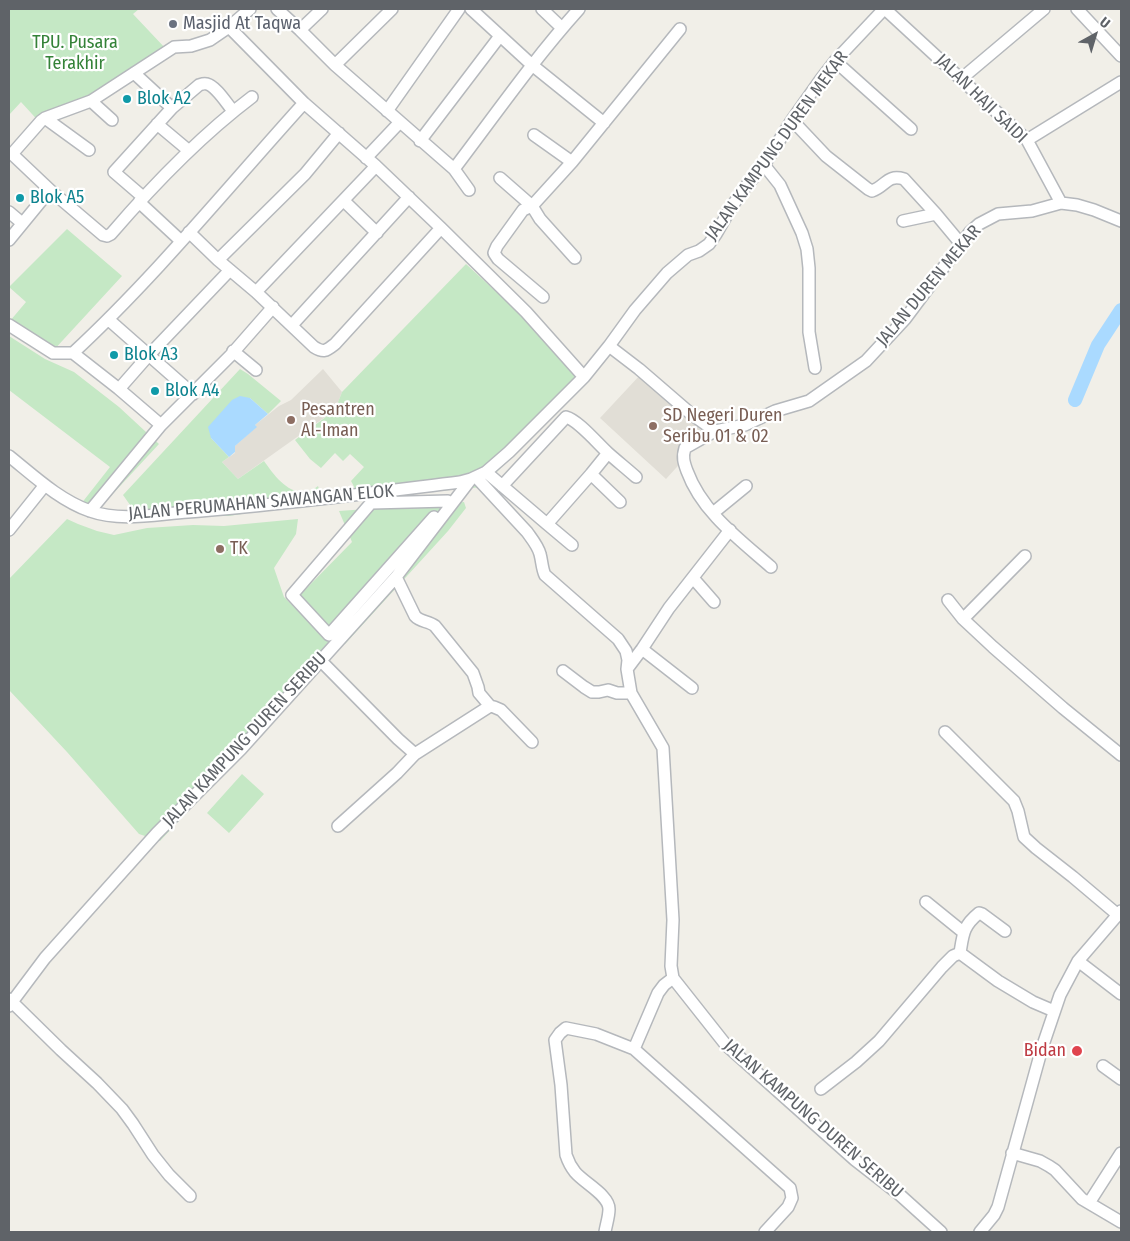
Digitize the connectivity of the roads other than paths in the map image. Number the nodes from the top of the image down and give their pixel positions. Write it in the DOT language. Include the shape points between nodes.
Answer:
graph roads {
  1 [pos="250,9"];
  2 [pos="277,9"];
  3 [pos="322,9"];
  4 [pos="392,9"];
  5 [pos="459,9"];
  6 [pos="471,9"];
  7 [pos="542,9"];
  8 [pos="579,9"];
  9 [pos="884,9"];
  10 [pos="1044,9"];
  11 [pos="1077,9"];
  12 [pos="229,27"];
  13 [pos="562,28"];
  14 [pos="680,29"];
  15 [pos="300,30"];
  16 [pos="500,36"];
  17 [pos="1121,56"];
  18 [pos="835,61"];
  19 [pos="335,65"];
  20 [pos="532,65"];
  21 [pos="134,74"];
  22 [pos="961,80"];
  23 [pos="1121,82"];
  24 [pos="252,97"];
  25 [pos="91,101"];
  26 [pos="304,103"];
  27 [pos="172,108"];
  28 [pos="233,111"];
  29 [pos="387,111"];
  30 [pos="45,118"];
  31 [pos="112,120"];
  32 [pos="792,120"];
  33 [pos="400,122"];
  34 [pos="604,123"];
  35 [pos="157,124"];
  36 [pos="911,129"];
  37 [pos="338,133"];
  38 [pos="534,136"];
  39 [pos="1027,140"];
  40 [pos="420,141"];
  41 [pos="89,150"];
  42 [pos="188,150"];
  43 [pos="366,158"];
  44 [pos="572,162"];
  45 [pos="764,165"];
  46 [pos="376,166"];
  47 [pos="454,169"];
  48 [pos="500,178"];
  49 [pos="50,190"];
  50 [pos="469,190"];
  51 [pos="409,197"];
  52 [pos="141,199"];
  53 [pos="344,201"];
  54 [pos="1061,203"];
  55 [pos="532,206"];
  56 [pos="9,212"];
  57 [pos="936,214"];
  58 [pos="903,221"];
  59 [pos="1121,221"];
  60 [pos="22,223"];
  61 [pos="441,228"];
  62 [pos="377,233"];
  63 [pos="185,236"];
  64 [pos="9,240"];
  65 [pos="961,244"];
  66 [pos="575,258"];
  67 [pos="218,260"];
  68 [pos="230,270"];
  69 [pos="256,292"];
  70 [pos="543,297"];
  71 [pos="273,307"];
  72 [pos="109,320"];
  73 [pos="9,325"];
  74 [pos="292,325"];
  75 [pos="609,346"];
  76 [pos="233,351"];
  77 [pos="73,353"];
  78 [pos="148,356"];
  79 [pos="815,368"];
  80 [pos="256,370"];
  81 [pos="584,376"];
  82 [pos="119,389"];
  83 [pos="193,394"];
  84 [pos="161,425"];
  85 [pos="715,431"];
  86 [pos="608,453"];
  87 [pos="9,456"];
  88 [pos="591,474"];
  89 [pos="636,477"];
  90 [pos="473,478"];
  91 [pos="45,485"];
  92 [pos="502,486"];
  93 [pos="746,486"];
  94 [pos="448,501"];
  95 [pos="620,502"];
  96 [pos="90,511"];
  97 [pos="713,513"];
  98 [pos="547,524"];
  99 [pos="9,530"];
  100 [pos="730,530"];
  101 [pos="572,545"];
  102 [pos="1025,556"];
  103 [pos="772,567"];
  104 [pos="396,577"];
  105 [pos="693,578"];
  106 [pos="948,600"];
  107 [pos="714,602"];
  108 [pos="968,623"];
  109 [pos="642,649"];
  110 [pos="320,660"];
  111 [pos="627,669"];
  112 [pos="563,671"];
  113 [pos="692,688"];
  114 [pos="630,693"];
  115 [pos="490,706"];
  116 [pos="945,732"];
  117 [pos="532,742"];
  118 [pos="415,754"];
  119 [pos="1121,755"];
  120 [pos="338,826"];
  121 [pos="926,902"];
  122 [pos="1120,913"];
  123 [pos="1005,931"];
  124 [pos="963,932"];
  125 [pos="960,953"];
  126 [pos="1078,961"];
  127 [pos="673,978"];
  128 [pos="1121,994"];
  129 [pos="10,1002"];
  130 [pos="1054,1011"];
  131 [pos="634,1048"];
  132 [pos="1103,1066"];
  133 [pos="1121,1079"];
  134 [pos="822,1088"];
  135 [pos="1121,1152"];
  136 [pos="1012,1153"];
  137 [pos="190,1196"];
  138 [pos="1089,1203"];
  139 [pos="1121,1222"];
  140 [pos="605,1232"];
  141 [pos="765,1232"];
  142 [pos="941,1232"];
  143 [pos="980,1232"];
  1 -- 12 [label="street"];
  2 -- 15 [label="street"];
  3 -- 15 [label="street"];
  4 -- 19 [label="street"];
  5 -- 29 [label="street"];
  6 -- 16 [label="street"];
  7 -- 13 [label="street"];
  8 -- 13 [label="street"];
  9 -- 18 [label="street, JALAN KAMPUNG DUREN MEKAR"];
  9 -- 22 [label="street, JALAN HAJI SAIDI"];
  10 -- 22 [label="street"];
  11 -- 17 [label="street"];
  12 -- 21 [label="street" via="210,40 174,47"];
  12 -- 26 [label="street"];
  13 -- 20 [label="street"];
  14 -- 34 [label="street"];
  15 -- 19 [label="street"];
  16 -- 20 [label="street"];
  16 -- 40 [label="street"];
  18 -- 32 [label="street, JALAN KAMPUNG DUREN MEKAR"];
  18 -- 36 [label="street"];
  19 -- 29 [label="street"];
  20 -- 34 [label="street"];
  20 -- 47 [label="street"];
  21 -- 25 [label="street"];
  21 -- 27 [label="street"];
  22 -- 39 [label="street, JALAN HAJI SAIDI"];
  23 -- 39 [label="street"];
  24 -- 28 [label="street"];
  25 -- 30 [label="street"];
  25 -- 31 [label="street"];
  26 -- 37 [label="street"];
  26 -- 63 [label="street"];
  27 -- 28 [label="street" via="203,83 214,88"];
  27 -- 35 [label="street"];
  28 -- 42 [label="street"];
  29 -- 33 [label="street"];
  30 -- 41 [label="street"];
  30 -- 49 [label="street" via="12,154"];
  32 -- 45 [label="street, JALAN KAMPUNG DUREN MEKAR"];
  32 -- 57 [label="street" via="826,156 868,189 877,190 892,178 904,179"];
  33 -- 40 [label="street"];
  33 -- 43 [label="street"];
  34 -- 44 [label="street"];
  35 -- 42 [label="street"];
  35 -- 52 [label="street" via="114,172"];
  37 -- 43 [label="street"];
  37 -- 67 [label="street" via="306,174"];
  38 -- 44 [label="street"];
  39 -- 54 [label="street, JALAN HAJI SAIDI"];
  40 -- 47 [label="street"];
  42 -- 52 [label="street"];
  43 -- 46 [label="street"];
  44 -- 55 [label="street"];
  45 -- 75 [label="street, JALAN KAMPUNG DUREN MEKAR" via="732,206 709,244 688,255 667,274"];
  45 -- 79 [label="street" via="780,185 807,249 809,332"];
  46 -- 51 [label="street"];
  46 -- 53 [label="street"];
  47 -- 50 [label="street"];
  48 -- 55 [label="street"];
  49 -- 52 [label="street" via="107,236"];
  49 -- 60 [label="street"];
  51 -- 61 [label="street"];
  51 -- 62 [label="street"];
  52 -- 63 [label="street"];
  53 -- 62 [label="street"];
  53 -- 69 [label="street"];
  54 -- 59 [label="street, JALAN DUREN MEKAR" via="1094,210"];
  54 -- 65 [label="street, JALAN DUREN MEKAR" via="1032,212 998,214 979,224"];
  55 -- 66 [label="street"];
  55 -- 70 [label="street" via="523,210 494,253"];
  56 -- 60 [label="street"];
  57 -- 58 [label="street"];
  57 -- 65 [label="street"];
  60 -- 64 [label="street"];
  61 -- 74 [label="street" via="326,351 314,347"];
  61 -- 81 [label="street" via="526,312"];
  62 -- 74 [label="street"];
  63 -- 67 [label="street"];
  63 -- 72 [label="street"];
  65 -- 85 [label="street, JALAN DUREN MEKAR" via="906,318 866,361 808,401 744,425"];
  67 -- 68 [label="street"];
  68 -- 69 [label="street"];
  68 -- 78 [label="street"];
  69 -- 71 [label="street"];
  71 -- 74 [label="street"];
  71 -- 76 [label="street"];
  72 -- 77 [label="street"];
  72 -- 78 [label="street"];
  73 -- 77 [label="street" via="53,353"];
  75 -- 81 [label="street, JALAN KAMPUNG DUREN SERIBU"];
  75 -- 85 [label="street"];
  76 -- 80 [label="street"];
  76 -- 83 [label="street"];
  77 -- 82 [label="street"];
  78 -- 82 [label="street"];
  78 -- 83 [label="street"];
  81 -- 90 [label="street, JALAN KAMPUNG DUREN SERIBU" via="509,452"];
  82 -- 84 [label="street"];
  83 -- 84 [label="street"];
  84 -- 96 [label="street"];
  85 -- 97 [label="street" via="685,448 683,458 691,483"];
  86 -- 88 [label="street"];
  86 -- 89 [label="street"];
  86 -- 92 [label="street" via="566,417"];
  87 -- 91 [label="street, JALAN PERUMAHAN SAWANGAN ELOK"];
  88 -- 95 [label="street"];
  88 -- 98 [label="street"];
  90 -- 92 [label="street"];
  90 -- 94 [label="street"];
  90 -- 96 [label="street, JALAN PERUMAHAN SAWANGAN ELOK" via="330,498 140,516 111,516"];
  90 -- 104 [label="street, JALAN KAMPUNG DUREN SERIBU"];
  90 -- 111 [label="street" via="534,541 546,575 618,639 626,651"];
  91 -- 96 [label="street, JALAN PERUMAHAN SAWANGAN ELOK"];
  91 -- 99 [label="street"];
  92 -- 98 [label="street"];
  93 -- 97 [label="street"];
  94 -- 94 [label="street" via="329,636 292,595 371,503"];
  97 -- 100 [label="street"];
  98 -- 101 [label="street"];
  100 -- 103 [label="street"];
  100 -- 105 [label="street"];
  102 -- 108 [label="street"];
  104 -- 110 [label="street, JALAN KAMPUNG DUREN SERIBU"];
  104 -- 115 [label="street" via="415,616 435,626 472,673 479,693"];
  105 -- 107 [label="street"];
  105 -- 109 [label="street"];
  106 -- 108 [label="street"];
  108 -- 119 [label="street"];
  109 -- 111 [label="street"];
  109 -- 113 [label="street"];
  110 -- 118 [label="street"];
  110 -- 129 [label="street, JALAN KAMPUNG DUREN SERIBU" via="241,749 152,839 45,958"];
  111 -- 114 [label="street"];
  112 -- 114 [label="street" via="592,692"];
  114 -- 127 [label="street" via="664,748"];
  115 -- 117 [label="street" via="501,710"];
  115 -- 118 [label="street"];
  116 -- 122 [label="street" via="1014,801 1024,837"];
  118 -- 120 [label="street"];
  121 -- 124 [label="street"];
  122 -- 126 [label="street"];
  123 -- 124 [label="street" via="979,914"];
  124 -- 125 [label="street"];
  125 -- 130 [label="street" via="998,981"];
  125 -- 134 [label="street" via="942,966 878,1041"];
  126 -- 128 [label="street"];
  126 -- 130 [label="street"];
  127 -- 131 [label="street" via="658,993"];
  127 -- 142 [label="street, JALAN KAMPUNG DUREN SERIBU" via="726,1044"];
  129 -- 137 [label="street, JALAN KAMPUNG DUREN SERIBU" via="122,1109 160,1164"];
  130 -- 136 [label="street"];
  131 -- 140 [label="street" via="596,1034 566,1028 555,1040 566,1155 576,1173 606,1200 609,1208"];
  131 -- 141 [label="street" via="790,1188 792,1198 788,1207"];
  132 -- 133 [label="street"];
  135 -- 138 [label="street"];
  136 -- 138 [label="street" via="1040,1161 1055,1170"];
  136 -- 143 [label="street" via="998,1207"];
  138 -- 139 [label="street"];
}
